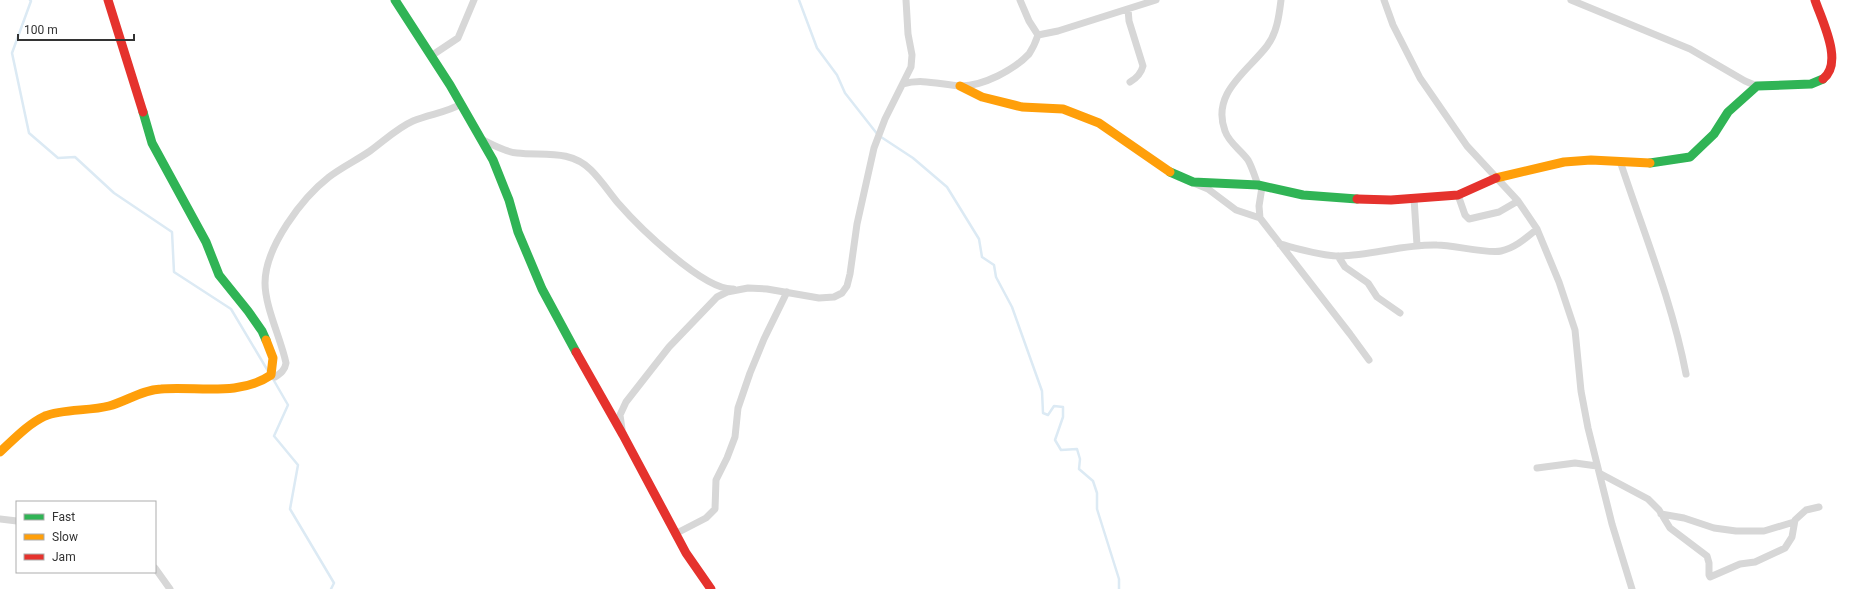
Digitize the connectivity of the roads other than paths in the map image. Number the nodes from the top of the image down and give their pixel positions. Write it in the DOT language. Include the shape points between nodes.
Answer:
graph roads {
  1 [pos="108,0"];
  2 [pos="395,0"];
  3 [pos="474,0"];
  4 [pos="906,0"];
  5 [pos="1020,0"];
  6 [pos="1156,0"];
  7 [pos="1281,0"];
  8 [pos="1384,0"];
  9 [pos="1571,0"];
  10 [pos="1815,0"];
  11 [pos="1128,9"];
  12 [pos="1038,34"];
  13 [pos="431,56"];
  14 [pos="1130,82"];
  15 [pos="903,84"];
  16 [pos="960,86"];
  17 [pos="1757,86"];
  18 [pos="461,104"];
  19 [pos="482,140"];
  20 [pos="1620,161"];
  21 [pos="1498,177"];
  22 [pos="1193,182"];
  23 [pos="1260,186"];
  24 [pos="1458,194"];
  25 [pos="1414,198"];
  26 [pos="1518,201"];
  27 [pos="1260,218"];
  28 [pos="1537,229"];
  29 [pos="1280,244"];
  30 [pos="1417,245"];
  31 [pos="1338,256"];
  32 [pos="738,289"];
  33 [pos="787,292"];
  34 [pos="1400,313"];
  35 [pos="1368,360"];
  36 [pos="1686,374"];
  37 [pos="271,375"];
  38 [pos="622,435"];
  39 [pos="0,452"];
  40 [pos="1597,466"];
  41 [pos="1537,468"];
  42 [pos="1601,474"];
  43 [pos="1819,507"];
  44 [pos="1661,514"];
  45 [pos="0,519"];
  46 [pos="16,521"];
  47 [pos="1794,522"];
  48 [pos="675,534"];
  49 [pos="156,569"];
  50 [pos="170,589"];
  51 [pos="711,589"];
  52 [pos="1632,589"];
  1 -- 37 [label="street" via="152,143 206,242 219,275 262,331 272,358"];
  2 -- 13 [label="street"];
  3 -- 13 [label="street" via="458,38"];
  4 -- 15 [label="street" via="907,28 912,55 911,67"];
  5 -- 12 [label="street"];
  6 -- 11 [label="street"];
  7 -- 23 [label="street" via="1275,32 1267,46 1231,86 1222,108 1225,132 1248,160"];
  8 -- 21 [label="street" via="1420,78 1467,146"];
  9 -- 17 [label="street" via="1690,49"];
  10 -- 17 [label="street" via="1832,51 1830,72 1812,84"];
  11 -- 12 [label="street"];
  11 -- 14 [label="street" via="1129,21 1143,66 1135,80"];
  12 -- 16 [label="street" via="1028,54 1012,67 987,80"];
  13 -- 18 [label="street"];
  15 -- 16 [label="street" via="932,82"];
  15 -- 33 [label="street" via="874,148 857,224 847,286 842,293 834,297 819,298"];
  16 -- 22 [label="street" via="982,97 1022,107 1063,109 1099,123 1172,173"];
  17 -- 20 [label="street" via="1728,112 1714,134 1690,157 1664,162"];
  18 -- 19 [label="street"];
  18 -- 37 [label="street" via="443,113 423,117 405,125 330,176 296,212 277,243 266,272 267,295 286,363 279,375"];
  19 -- 32 [label="street" via="516,153 562,155 577,160 591,170 623,208 674,256 713,284 722,288"];
  19 -- 38 [label="street" via="498,169 515,224 536,277"];
  20 -- 21 [label="street" via="1564,162"];
  20 -- 36 [label="street" via="1661,284"];
  21 -- 24 [label="street"];
  21 -- 26 [label="street"];
  22 -- 23 [label="street"];
  22 -- 27 [label="street" via="1208,189 1236,210"];
  23 -- 25 [label="street" via="1297,194 1337,198"];
  23 -- 27 [label="street"];
  24 -- 25 [label="street"];
  24 -- 26 [label="street" via="1465,215 1469,219 1499,212"];
  25 -- 30 [label="street"];
  26 -- 28 [label="street"];
  27 -- 29 [label="street"];
  28 -- 30 [label="street" via="1521,242 1499,251"];
  28 -- 40 [label="street" via="1575,330 1581,391"];
  29 -- 31 [label="street"];
  29 -- 35 [label="street"];
  30 -- 31 [label="street"];
  31 -- 34 [label="street" via="1346,267 1368,283 1377,297"];
  32 -- 33 [label="street"];
  32 -- 38 [label="street" via="717,297 669,348 623,407 620,415"];
  33 -- 48 [label="street" via="764,339 738,408 735,437 716,480 715,509 706,518"];
  37 -- 39 [label="street" via="249,386 208,390 161,389 143,392 109,406 46,416 23,430"];
  38 -- 48 [label="street"];
  40 -- 41 [label="street" via="1575,463"];
  40 -- 42 [label="street"];
  42 -- 44 [label="street" via="1648,500"];
  42 -- 52 [label="street" via="1612,524"];
  43 -- 47 [label="street" via="1806,510"];
  44 -- 47 [label="street" via="1736,531 1764,531"];
  44 -- 47 [label="street" via="1670,528 1707,556 1710,577 1740,564 1755,562 1785,548 1792,538"];
  45 -- 46 [label="street"];
  48 -- 51 [label="street"];
  49 -- 50 [label="street"];
}
